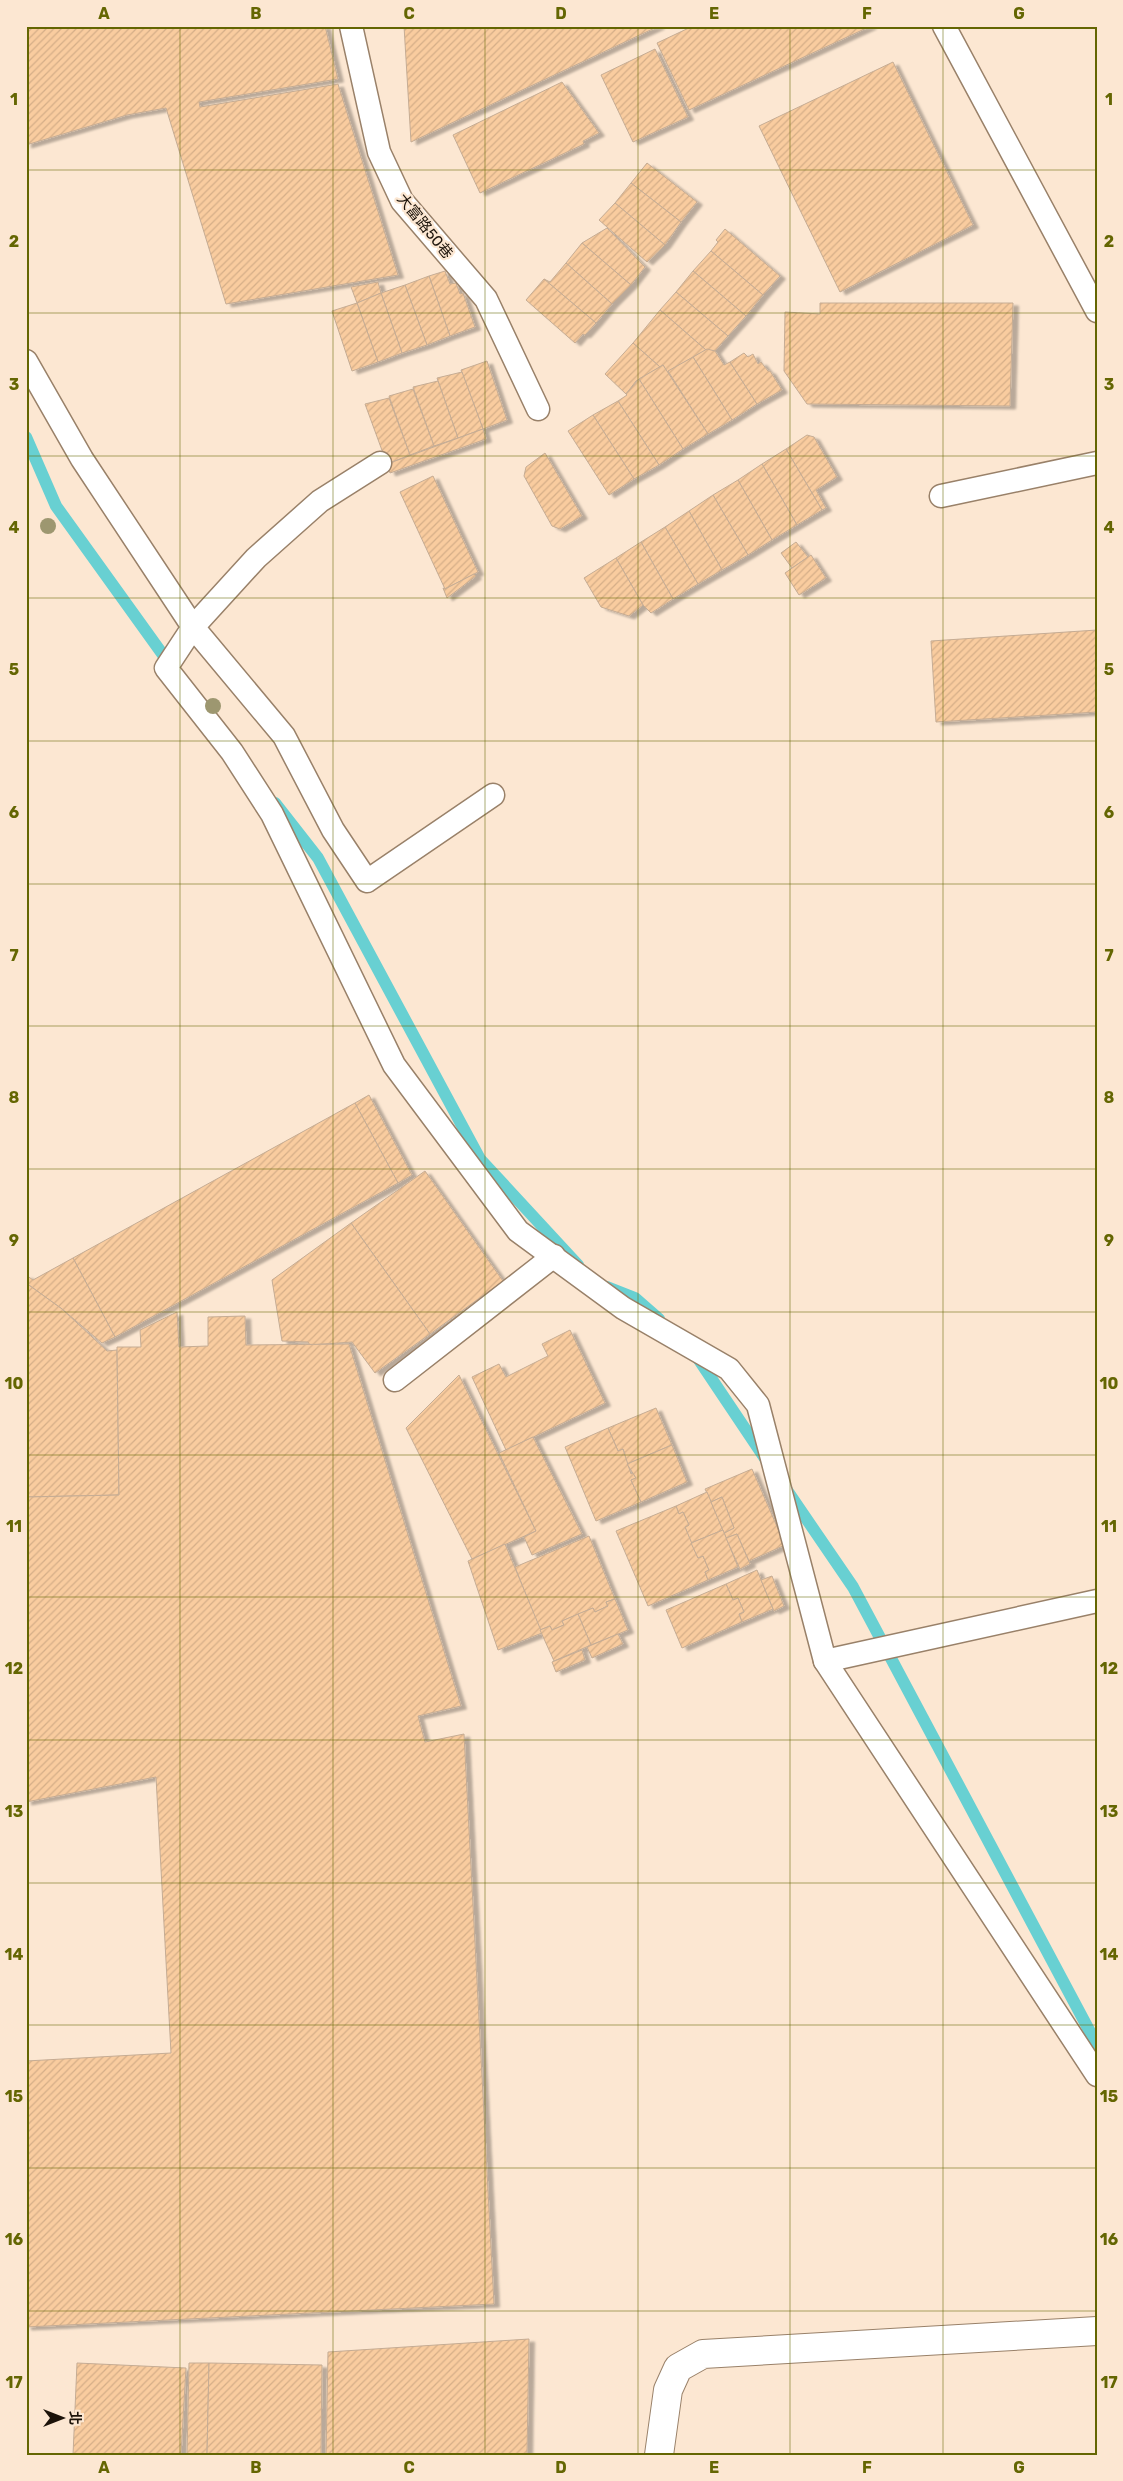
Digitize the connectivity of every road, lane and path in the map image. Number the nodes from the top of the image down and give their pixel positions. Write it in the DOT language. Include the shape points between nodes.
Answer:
graph roads {
  1 [pos="351,26"];
  2 [pos="944,26"];
  3 [pos="1097,311"];
  4 [pos="26,361"];
  5 [pos="538,409"];
  6 [pos="380,463"];
  7 [pos="1097,463"];
  8 [pos="941,496"];
  9 [pos="193,627"];
  10 [pos="493,795"];
  11 [pos="554,1256"];
  12 [pos="395,1380"];
  13 [pos="1097,1601"];
  14 [pos="825,1661"];
  15 [pos="1097,2075"];
  16 [pos="1097,2331"];
  17 [pos="659,2455"];
  1 -- 5 [label="lane, 大富路50巷" via="379,152 402,201 486,299"];
  2 -- 3 [label="lane"];
  4 -- 9 [label="lane" via="82,459"];
  6 -- 9 [label="lane" via="320,501 256,558"];
  7 -- 8 [label="lane"];
  9 -- 10 [label="lane" via="284,736 333,830 367,881"];
  9 -- 11 [label="lane" via="166,668 232,752 272,814 394,1066 518,1231"];
  11 -- 12 [label="lane"];
  11 -- 14 [label="lane" via="623,1308 729,1369 758,1405"];
  13 -- 14 [label="lane"];
  14 -- 15 [label="lane"];
  16 -- 17 [label="street" via="703,2354 678,2368 668,2390"];
}
